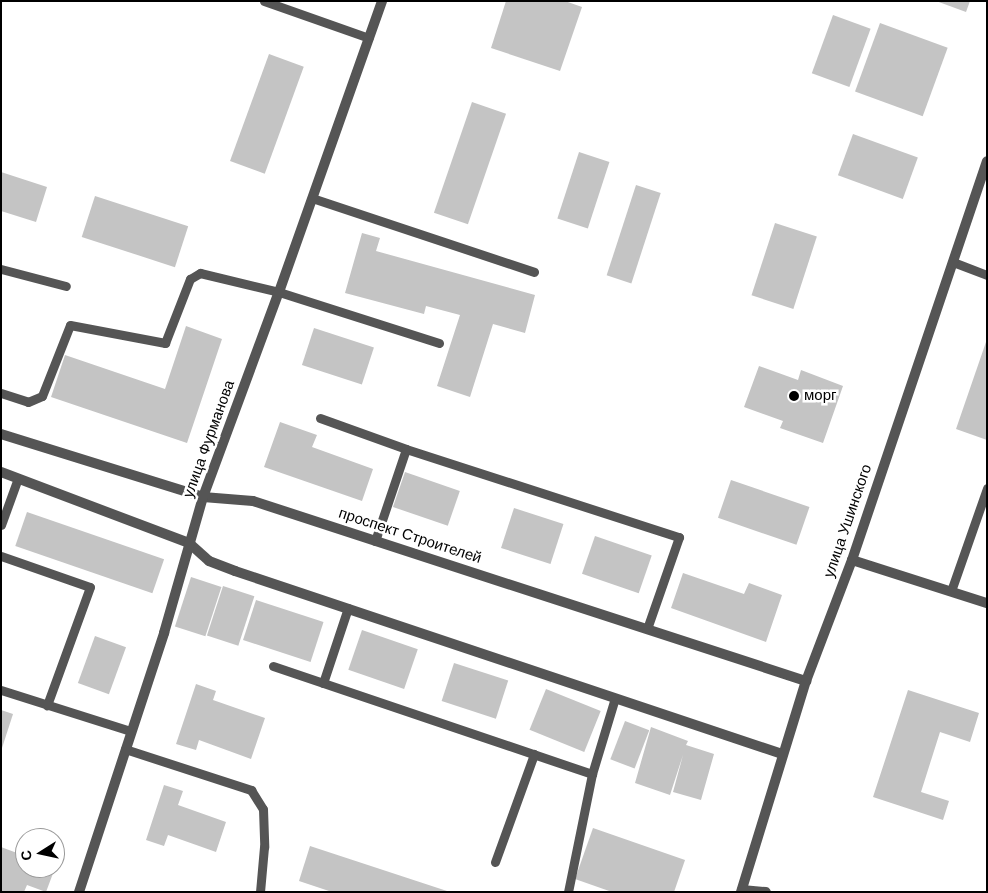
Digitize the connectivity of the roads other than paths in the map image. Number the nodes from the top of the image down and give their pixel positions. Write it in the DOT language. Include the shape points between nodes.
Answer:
graph roads {
  1 [pos="264,1"];
  2 [pos="382,1"];
  3 [pos="369,38"];
  4 [pos="987,161"];
  5 [pos="312,198"];
  6 [pos="952,262"];
  7 [pos="1,269"];
  8 [pos="534,272"];
  9 [pos="987,275"];
  10 [pos="66,286"];
  11 [pos="279,292"];
  12 [pos="439,343"];
  13 [pos="1,393"];
  14 [pos="320,418"];
  15 [pos="1,434"];
  16 [pos="406,449"];
  17 [pos="1,472"];
  18 [pos="18,478"];
  19 [pos="986,494"];
  20 [pos="203,497"];
  21 [pos="1,525"];
  22 [pos="375,541"];
  23 [pos="189,543"];
  24 [pos="1,556"];
  25 [pos="852,560"];
  26 [pos="951,591"];
  27 [pos="987,603"];
  28 [pos="348,608"];
  29 [pos="646,630"];
  30 [pos="273,666"];
  31 [pos="806,681"];
  32 [pos="324,683"];
  33 [pos="1,690"];
  34 [pos="615,698"];
  35 [pos="47,706"];
  36 [pos="130,731"];
  37 [pos="125,749"];
  38 [pos="534,754"];
  39 [pos="782,754"];
  40 [pos="592,774"];
  41 [pos="495,862"];
  42 [pos="742,891"];
  43 [pos="79,892"];
  44 [pos="260,892"];
  45 [pos="568,892"];
  46 [pos="766,892"];
  1 -- 3 [label="lane"];
  2 -- 3 [label="street, улица Фурманова"];
  3 -- 5 [label="street, улица Фурманова"];
  4 -- 6 [label="street, улица Ушинского"];
  5 -- 8 [label="lane"];
  5 -- 11 [label="street, улица Фурманова"];
  6 -- 9 [label="lane"];
  6 -- 25 [label="street, улица Ушинского"];
  7 -- 10 [label="lane"];
  11 -- 12 [label="lane"];
  11 -- 13 [label="lane" via="200,273 190,279 165,343 70,325 42,396 28,402"];
  11 -- 20 [label="street, улица Фурманова"];
  14 -- 16 [label="lane"];
  15 -- 20 [label="street, проспект Строителей"];
  16 -- 22 [label="lane"];
  16 -- 29 [label="lane" via="679,537"];
  17 -- 18 [label="street"];
  18 -- 21 [label="lane"];
  18 -- 23 [label="street"];
  19 -- 26 [label="lane"];
  20 -- 22 [label="street, проспект Строителей" via="254,501"];
  20 -- 23 [label="street, улица Фурманова"];
  22 -- 29 [label="street, проспект Строителей"];
  23 -- 28 [label="street" via="209,561 234,572"];
  23 -- 36 [label="street, улица Фурманова" via="164,633"];
  24 -- 35 [label="lane" via="90,587"];
  25 -- 26 [label="street"];
  25 -- 31 [label="street, улица Ушинского"];
  26 -- 27 [label="street"];
  28 -- 32 [label="lane"];
  28 -- 34 [label="street"];
  29 -- 31 [label="street, проспект Строителей"];
  30 -- 32 [label="lane"];
  31 -- 39 [label="street, улица Ушинского"];
  32 -- 38 [label="lane"];
  33 -- 35 [label="lane"];
  34 -- 39 [label="street"];
  34 -- 40 [label="lane"];
  35 -- 36 [label="lane"];
  36 -- 37 [label="street, улица Фурманова"];
  37 -- 43 [label="street, улица Фурманова"];
  37 -- 44 [label="lane" via="251,790 263,809"];
  38 -- 40 [label="lane"];
  38 -- 41 [label="lane"];
  39 -- 42 [label="street, улица Ушинского"];
  40 -- 45 [label="lane"];
  42 -- 46 [label="street"];
}
